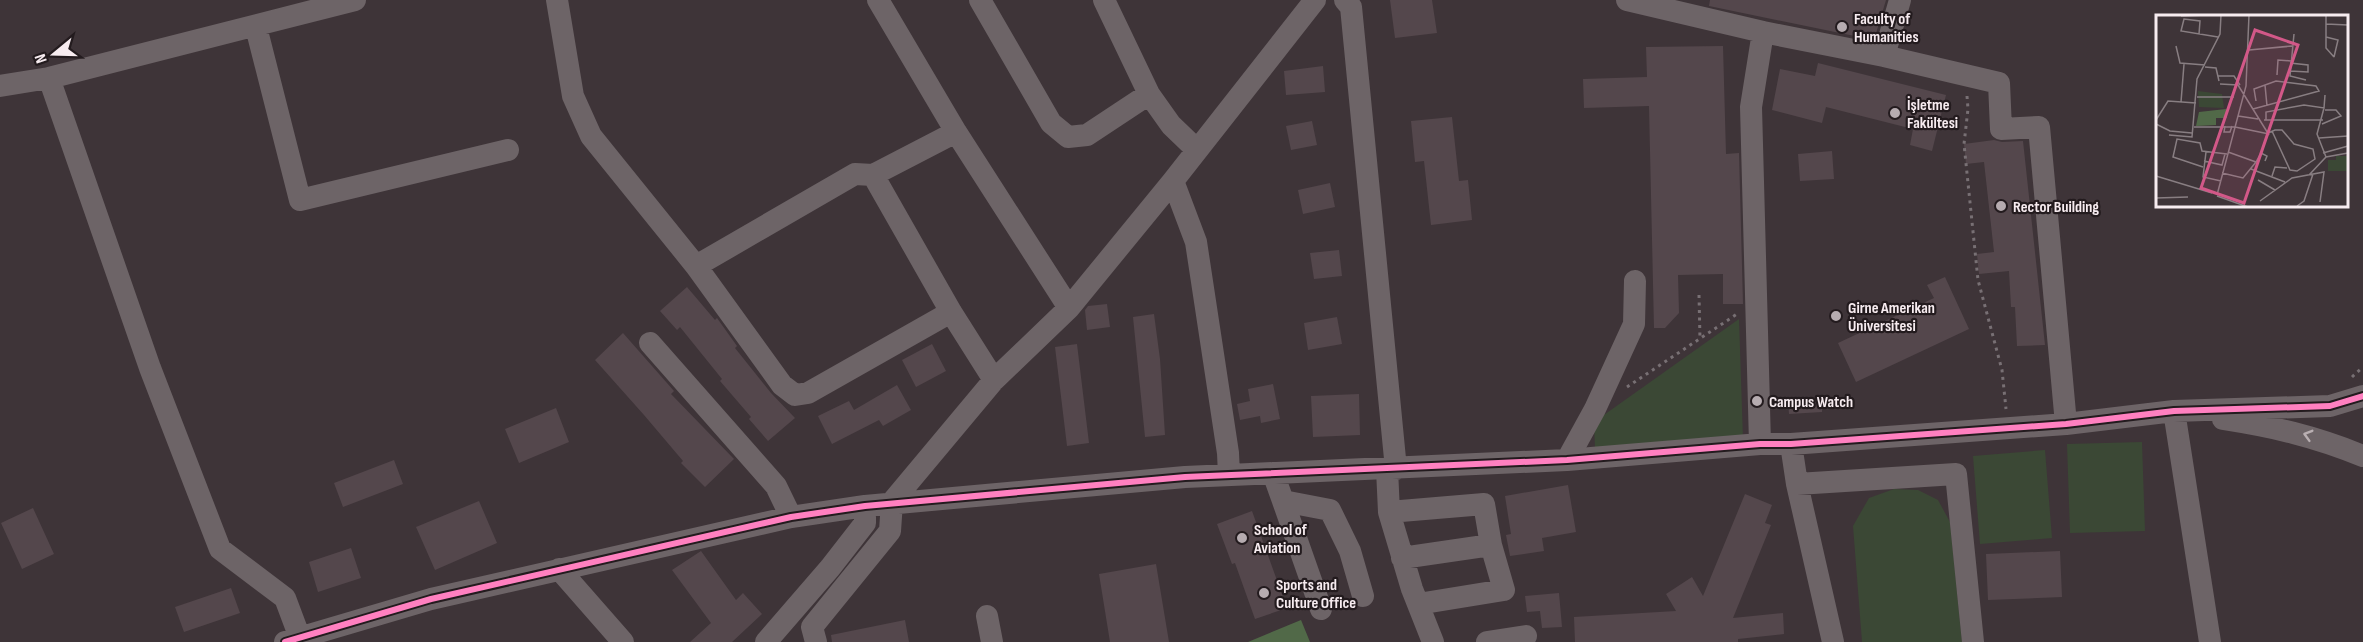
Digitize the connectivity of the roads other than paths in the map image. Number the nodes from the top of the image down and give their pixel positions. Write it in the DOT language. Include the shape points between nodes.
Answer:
graph roads {
  1 [pos="355,0"];
  2 [pos="557,0"];
  3 [pos="878,0"];
  4 [pos="980,0"];
  5 [pos="1104,0"];
  6 [pos="1315,0"];
  7 [pos="1345,0"];
  8 [pos="1627,0"];
  9 [pos="1900,0"];
  10 [pos="279,10"];
  11 [pos="256,27"];
  12 [pos="1763,32"];
  13 [pos="1884,56"];
  14 [pos="49,78"];
  15 [pos="0,86"];
  16 [pos="1149,94"];
  17 [pos="956,132"];
  18 [pos="508,150"];
  19 [pos="1197,150"];
  20 [pos="873,175"];
  21 [pos="1173,181"];
  22 [pos="696,266"];
  23 [pos="1635,281"];
  24 [pos="1069,308"];
  25 [pos="951,312"];
  26 [pos="650,343"];
  27 [pos="994,380"];
  28 [pos="2363,396"];
  29 [pos="2174,411"];
  30 [pos="2066,424"];
  31 [pos="1760,444"];
  32 [pos="1791,444"];
  33 [pos="2363,456"];
  34 [pos="1566,460"];
  35 [pos="1392,469"];
  36 [pos="1273,473"];
  37 [pos="1228,475"];
  38 [pos="1797,484"];
  39 [pos="1283,501"];
  40 [pos="892,502"];
  41 [pos="865,506"];
  42 [pos="1389,512"];
  43 [pos="791,517"];
  44 [pos="1491,545"];
  45 [pos="1402,558"];
  46 [pos="559,569"];
  47 [pos="1363,596"];
  48 [pos="1418,604"];
  49 [pos="1321,609"];
  50 [pos="987,616"];
  51 [pos="1526,636"];
  52 [pos="292,640"];
  53 [pos="623,642"];
  54 [pos="766,642"];
  55 [pos="816,642"];
  56 [pos="992,642"];
  57 [pos="1433,642"];
  58 [pos="1487,642"];
  59 [pos="1833,642"];
  60 [pos="1973,642"];
  61 [pos="2210,642"];
  1 -- 10 [label="street"];
  2 -- 22 [label="street" via="573,96 591,136"];
  3 -- 17 [label="street"];
  4 -- 16 [label="street" via="1051,123 1068,137 1087,135"];
  5 -- 16 [label="street"];
  6 -- 19 [label="street"];
  7 -- 35 [label="street" via="1351,7"];
  8 -- 12 [label="street"];
  9 -- 13 [label="street"];
  10 -- 11 [label="street"];
  11 -- 14 [label="street"];
  11 -- 18 [label="street" via="300,200"];
  12 -- 13 [label="street"];
  12 -- 31 [label="street" via="1751,107"];
  13 -- 30 [label="street" via="1999,83 2001,129 2039,127"];
  14 -- 15 [label="street"];
  14 -- 52 [label="street" via="150,368 220,549 285,598"];
  16 -- 19 [label="street" via="1171,125"];
  17 -- 20 [label="street"];
  17 -- 24 [label="street"];
  19 -- 21 [label="street"];
  20 -- 22 [label="street" via="855,174"];
  20 -- 25 [label="street"];
  21 -- 24 [label="street"];
  21 -- 37 [label="street" via="1196,242"];
  22 -- 25 [label="street" via="782,386 795,395 808,393"];
  23 -- 34 [label="street" via="1634,324 1595,409"];
  24 -- 27 [label="street"];
  25 -- 27 [label="street"];
  26 -- 43 [label="street" via="776,486"];
  27 -- 40 [label="street"];
  28 -- 29 [label="street" via="2330,406"];
  29 -- 30 [label="street"];
  33 -- 29 [label="street, one-way" via="2294,431"];
  29 -- 61 [label="street"];
  30 -- 32 [label="street"];
  31 -- 32 [label="street"];
  31 -- 34 [label="street"];
  32 -- 38 [label="street"];
  34 -- 35 [label="street"];
  35 -- 36 [label="street"];
  35 -- 42 [label="street"];
  36 -- 37 [label="street"];
  36 -- 39 [label="street"];
  37 -- 40 [label="street"];
  38 -- 59 [label="street"];
  38 -- 60 [label="street" via="1956,474"];
  39 -- 47 [label="street" via="1330,510 1350,551"];
  39 -- 49 [label="street"];
  40 -- 41 [label="street"];
  40 -- 55 [label="street" via="890,531 812,627"];
  41 -- 43 [label="street"];
  41 -- 54 [label="street" via="865,523"];
  42 -- 44 [label="street" via="1484,504"];
  42 -- 45 [label="street"];
  43 -- 46 [label="street"];
  44 -- 45 [label="street"];
  44 -- 48 [label="street" via="1503,590"];
  45 -- 48 [label="street"];
  46 -- 52 [label="street" via="431,599"];
  46 -- 53 [label="street"];
  48 -- 57 [label="street"];
  50 -- 56 [label="street"];
  51 -- 58 [label="street"];
}
